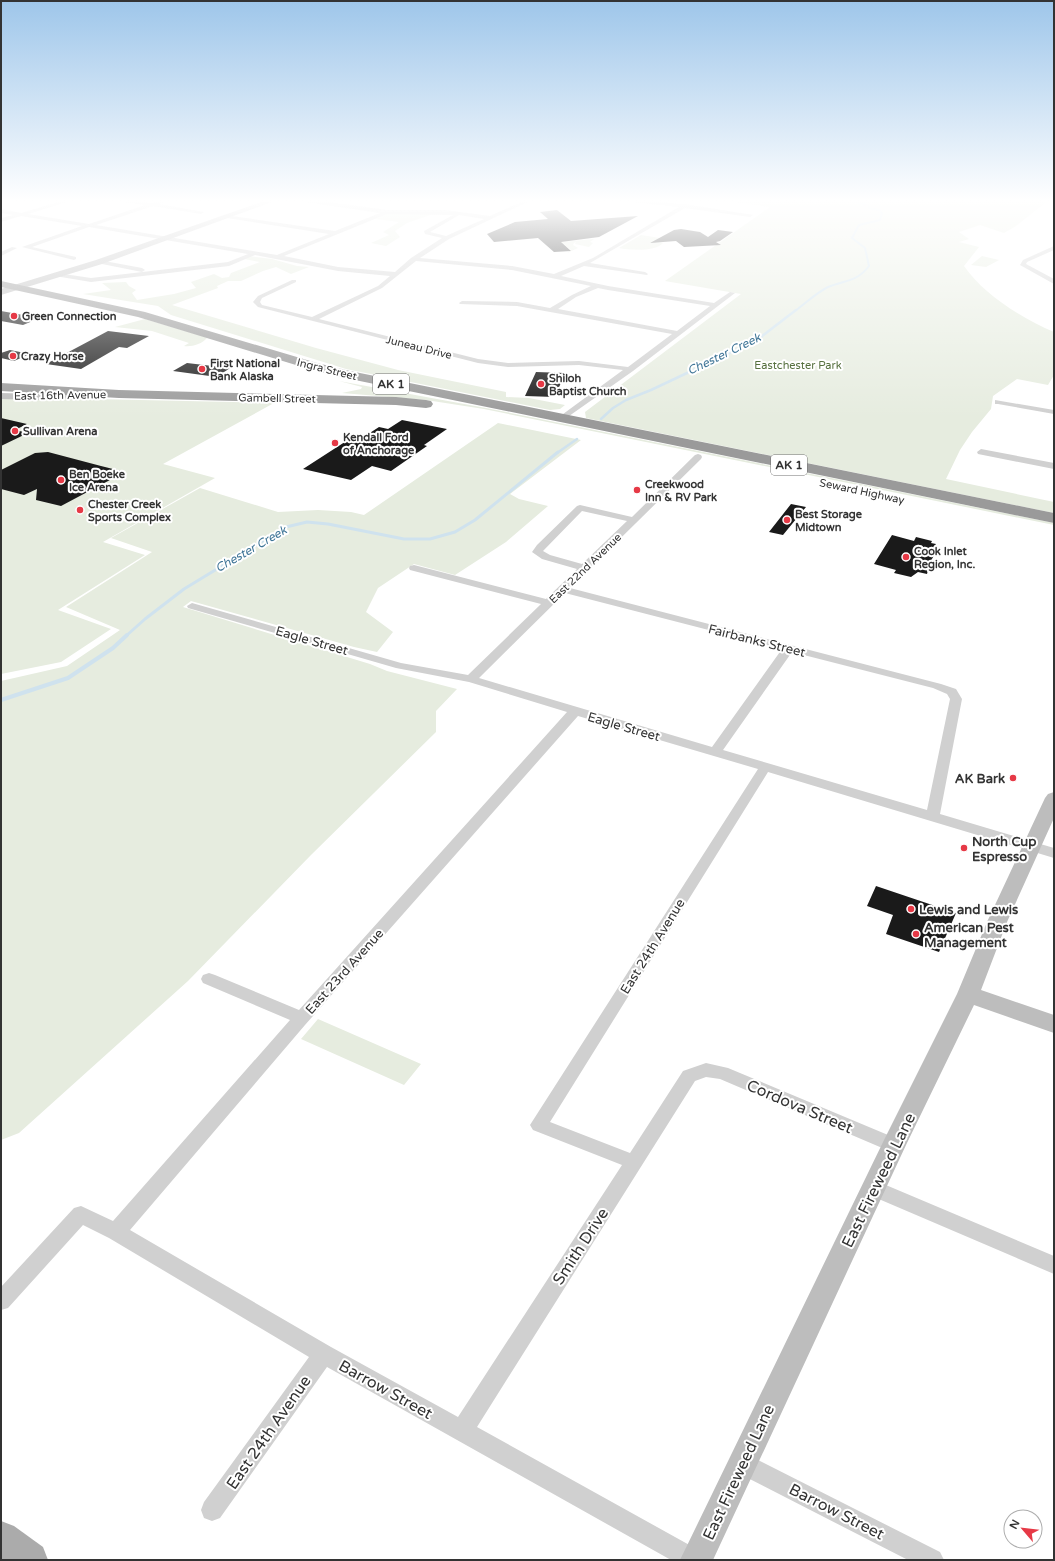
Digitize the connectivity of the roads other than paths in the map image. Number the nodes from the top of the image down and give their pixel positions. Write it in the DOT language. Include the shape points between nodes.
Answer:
graph roads {
  1 [pos="54,273"];
  2 [pos="64,273"];
  3 [pos="150,273"];
  4 [pos="381,273"];
  5 [pos="538,273"];
  6 [pos="563,273"];
  7 [pos="638,273"];
  8 [pos="1036,273"];
  9 [pos="394,274"];
  10 [pos="645,274"];
  11 [pos="57,275"];
  12 [pos="555,276"];
  13 [pos="294,281"];
  14 [pos="1054,282"];
  15 [pos="1,284"];
  16 [pos="598,285"];
  17 [pos="16,287"];
  18 [pos="1,292"];
  19 [pos="732,292"];
  20 [pos="462,303"];
  21 [pos="714,305"];
  22 [pos="552,310"];
  23 [pos="313,320"];
  24 [pos="677,333"];
  25 [pos="630,369"];
  26 [pos="1,387"];
  27 [pos="119,394"];
  28 [pos="1,396"];
  29 [pos="998,402"];
  30 [pos="1054,412"];
  31 [pos="557,423"];
  32 [pos="982,452"];
  33 [pos="698,457"];
  34 [pos="1054,466"];
  35 [pos="1054,517"];
  36 [pos="634,520"];
  37 [pos="1054,530"];
  38 [pos="414,568"];
  39 [pos="584,568"];
  40 [pos="562,589"];
  41 [pos="548,604"];
  42 [pos="192,606"];
  43 [pos="789,648"];
  44 [pos="470,678"];
  45 [pos="575,711"];
  46 [pos="715,752"];
  47 [pos="765,767"];
  48 [pos="1054,798"];
  49 [pos="932,816"];
  50 [pos="1042,849"];
  51 [pos="209,979"];
  52 [pos="968,994"];
  53 [pos="302,1018"];
  54 [pos="1054,1024"];
  55 [pos="706,1070"];
  56 [pos="894,1145"];
  57 [pos="634,1162"];
  58 [pos="874,1188"];
  59 [pos="116,1232"];
  60 [pos="1054,1265"];
  61 [pos="1,1301"];
  62 [pos="324,1354"];
  63 [pos="462,1431"];
  64 [pos="742,1463"];
  65 [pos="212,1510"];
  66 [pos="1,1539"];
  67 [pos="30,1560"];
  68 [pos="695,1560"];
  69 [pos="932,1560"];
  1 -- 17 [label="main road"];
  2 -- 11 [label="main road"];
  3 -- 11 [label="street" via="91,280"];
  4 -- 9 [label="street"];
  5 -- 12 [label="street"];
  6 -- 12 [label="street"];
  7 -- 10 [label="street"];
  8 -- 14 [label="street"];
  9 -- 23 [label="street" via="380,286"];
  11 -- 17 [label="main road"];
  12 -- 16 [label="street"];
  13 -- 23 [label="street, Juneau Drive" via="260,297 256,302 260,306"];
  15 -- 17 [label="highway, Ingra Street / AK 1"];
  16 -- 21 [label="street"];
  16 -- 22 [label="street"];
  17 -- 18 [label="main road"];
  17 -- 31 [label="highway, Ingra Street / AK 1" via="141,314 313,366"];
  19 -- 21 [label="street"];
  20 -- 22 [label="street" via="517,304"];
  21 -- 24 [label="street"];
  22 -- 24 [label="street"];
  23 -- 25 [label="street, Juneau Drive" via="478,361 520,365 579,363"];
  24 -- 25 [label="street"];
  25 -- 31 [label="street"];
  26 -- 27 [label="highway, Gambell Street / AK 1"];
  27 -- 28 [label="main road, East 16th Avenue"];
  27 -- 31 [label="highway, Gambell Street / AK 1" via="396,400"];
  29 -- 30 [label="street"];
  31 -- 33 [label="highway, Seward Highway / AK 1"];
  31 -- 35 [label="highway, Seward Highway / AK 1"];
  32 -- 34 [label="street"];
  33 -- 36 [label="street, East 22nd Avenue"];
  33 -- 37 [label="highway, Seward Highway / AK 1"];
  36 -- 39 [label="street, East 22nd Avenue"];
  36 -- 39 [label="street" via="580,508 537,552"];
  38 -- 41 [label="street"];
  39 -- 40 [label="street, East 22nd Avenue"];
  40 -- 41 [label="street, East 22nd Avenue"];
  40 -- 43 [label="street, Fairbanks Street"];
  41 -- 44 [label="street, East 22nd Avenue"];
  42 -- 44 [label="street, Eagle Street" via="400,666"];
  43 -- 46 [label="street"];
  43 -- 49 [label="street, Fairbanks Street" via="952,692 956,699"];
  44 -- 45 [label="street, Eagle Street"];
  45 -- 46 [label="street, Eagle Street"];
  45 -- 53 [label="street, East 23rd Avenue"];
  46 -- 47 [label="street, Eagle Street"];
  47 -- 49 [label="street, Eagle Street"];
  47 -- 57 [label="street, East 24th Avenue" via="539,1124"];
  48 -- 50 [label="main road, East Fireweed Lane"];
  49 -- 50 [label="street, Eagle Street"];
  50 -- 52 [label="main road, East Fireweed Lane" via="997,922"];
  51 -- 53 [label="street"];
  52 -- 54 [label="main road"];
  52 -- 56 [label="main road, East Fireweed Lane"];
  53 -- 59 [label="street, East 23rd Avenue"];
  55 -- 56 [label="street, Cordova Street" via="722,1073"];
  55 -- 57 [label="street, Smith Drive" via="690,1076"];
  56 -- 58 [label="main road, East Fireweed Lane"];
  57 -- 63 [label="street, Smith Drive"];
  58 -- 60 [label="street"];
  58 -- 64 [label="main road, East Fireweed Lane"];
  59 -- 61 [label="street, Barrow Street" via="81,1214"];
  59 -- 62 [label="street, Barrow Street"];
  62 -- 63 [label="street, Barrow Street"];
  62 -- 65 [label="street, East 24th Avenue"];
  63 -- 68 [label="street, Barrow Street"];
  64 -- 68 [label="main road, East Fireweed Lane"];
  64 -- 69 [label="street, Barrow Street"];
  66 -- 67 [label="main road"];
}
